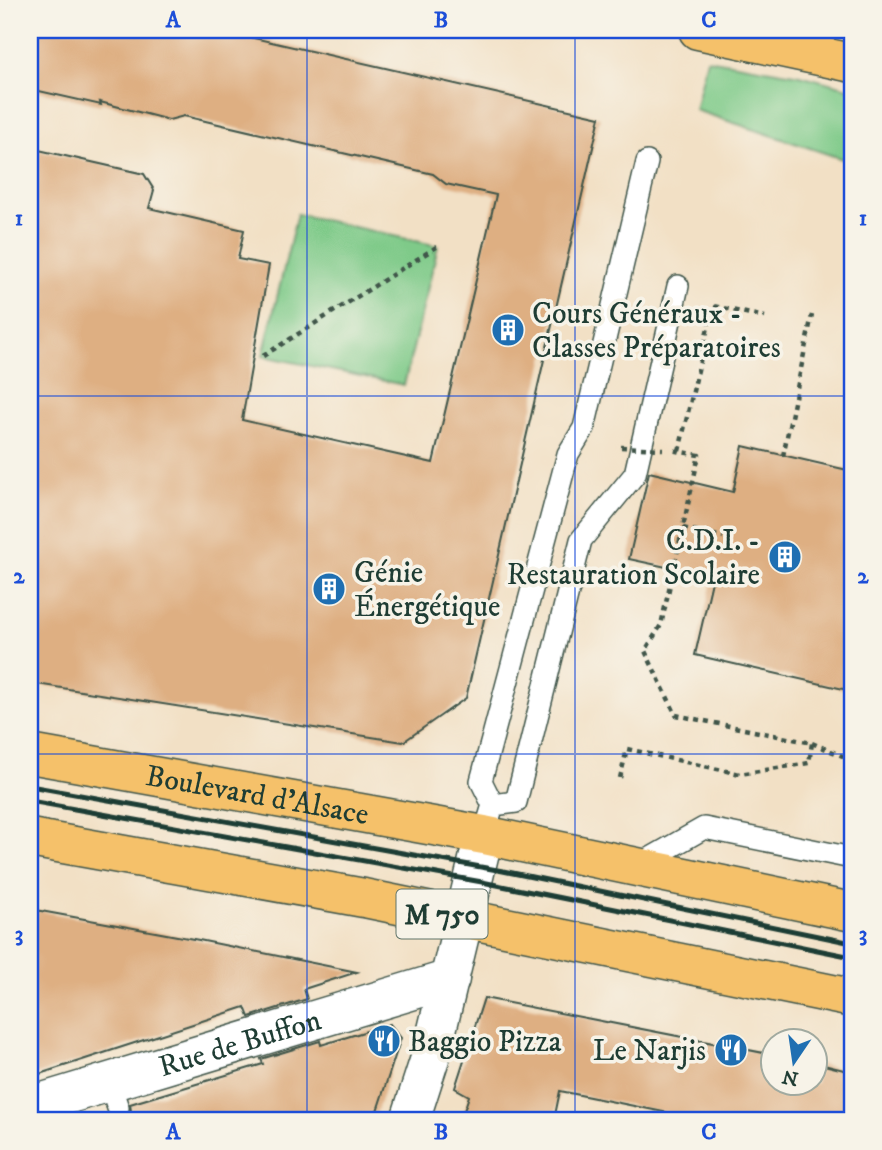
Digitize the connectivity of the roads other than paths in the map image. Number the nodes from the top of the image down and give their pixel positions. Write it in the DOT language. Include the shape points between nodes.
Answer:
graph roads {
  1 [pos="698,30"];
  2 [pos="852,63"];
  3 [pos="647,162"];
  4 [pos="678,286"];
  5 [pos="30,754"];
  6 [pos="489,820"];
  7 [pos="30,838"];
  8 [pos="852,858"];
  9 [pos="635,867"];
  10 [pos="852,912"];
  11 [pos="464,918"];
  12 [pos="450,979"];
  13 [pos="852,998"];
  14 [pos="30,1106"];
  15 [pos="410,1120"];
  1 -- 2 [label="main road"];
  3 -- 6 [label="lane" via="584,428 568,454 481,781"];
  4 -- 6 [label="lane" via="635,474 581,540 516,802"];
  5 -- 6 [label="main road, Boulevard d'Alsace"];
  6 -- 9 [label="main road, Boulevard d'Alsace"];
  6 -- 11 [label="street"];
  7 -- 11 [label="main road, M 750"];
  8 -- 9 [label="lane" via="704,828"];
  9 -- 10 [label="main road, Boulevard d'Alsace"];
  11 -- 12 [label="street"];
  11 -- 13 [label="main road, M 750"];
  12 -- 14 [label="street, Rue de Buffon" via="114,1095"];
  12 -- 15 [label="street"];
}
